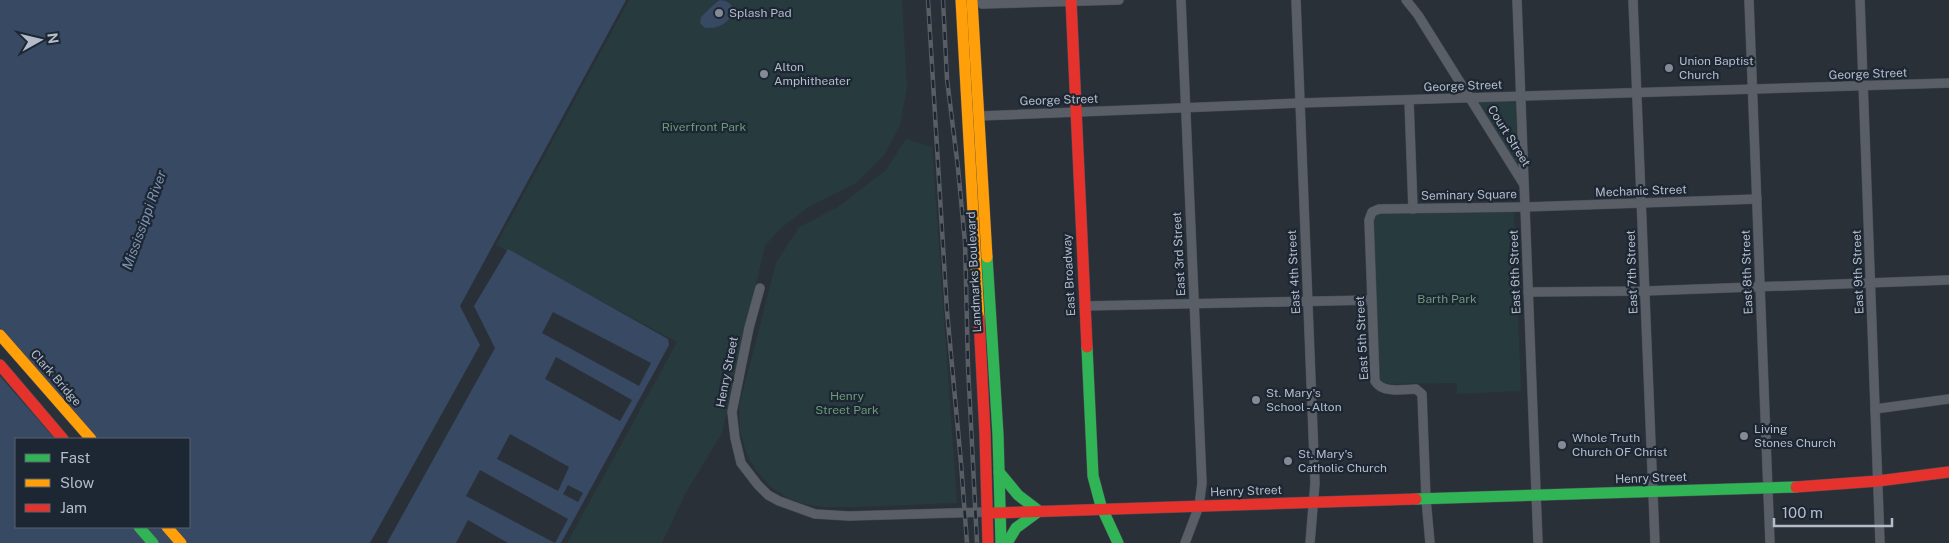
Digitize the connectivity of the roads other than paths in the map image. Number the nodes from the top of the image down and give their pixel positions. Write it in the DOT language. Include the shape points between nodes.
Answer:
graph roads {
  1 [pos="960,0"];
  2 [pos="1119,0"];
  3 [pos="1181,0"];
  4 [pos="1296,0"];
  5 [pos="1406,0"];
  6 [pos="1518,0"];
  7 [pos="1633,0"];
  8 [pos="1749,0"];
  9 [pos="1860,0"];
  10 [pos="978,1"];
  11 [pos="1071,1"];
  12 [pos="1949,84"];
  13 [pos="1863,86"];
  14 [pos="1752,89"];
  15 [pos="1637,92"];
  16 [pos="1520,97"];
  17 [pos="1471,99"];
  18 [pos="1409,100"];
  19 [pos="1300,103"];
  20 [pos="1186,108"];
  21 [pos="1076,112"];
  22 [pos="979,116"];
  23 [pos="1524,186"];
  24 [pos="1757,199"];
  25 [pos="1641,204"];
  26 [pos="1525,207"];
  27 [pos="1413,208"];
  28 [pos="1949,280"];
  29 [pos="1871,283"];
  30 [pos="1760,286"];
  31 [pos="760,288"];
  32 [pos="1645,291"];
  33 [pos="1528,292"];
  34 [pos="1372,300"];
  35 [pos="1308,301"];
  36 [pos="1194,305"];
  37 [pos="1084,306"];
  38 [pos="0,335"];
  39 [pos="0,365"];
  40 [pos="1949,399"];
  41 [pos="1876,409"];
  42 [pos="62,438"];
  43 [pos="90,438"];
  44 [pos="999,472"];
  45 [pos="1949,472"];
  46 [pos="1878,481"];
  47 [pos="1768,488"];
  48 [pos="1653,492"];
  49 [pos="1536,496"];
  50 [pos="1426,499"];
  51 [pos="1313,502"];
  52 [pos="1199,506"];
  53 [pos="1102,509"];
  54 [pos="1039,511"];
  55 [pos="987,512"];
  56 [pos="1001,513"];
  57 [pos="140,528"];
  58 [pos="168,528"];
  59 [pos="153,543"];
  60 [pos="181,543"];
  61 [pos="988,543"];
  62 [pos="1000,543"];
  63 [pos="1007,543"];
  64 [pos="1118,543"];
  65 [pos="1185,543"];
  66 [pos="1310,543"];
  67 [pos="1430,543"];
  68 [pos="1538,543"];
  69 [pos="1655,543"];
  70 [pos="1770,543"];
  71 [pos="1880,543"];
  1 -- 55 [label="main road, Landmarks Boulevard"];
  2 -- 11 [label="street"];
  3 -- 20 [label="street, East 3rd Street"];
  4 -- 19 [label="street, East 4th Street"];
  5 -- 17 [label="street, Court Street"];
  6 -- 16 [label="street, East 6th Street"];
  7 -- 15 [label="street, East 7th Street"];
  8 -- 14 [label="street, East 8th Street"];
  9 -- 13 [label="street, East 9th Street"];
  10 -- 11 [label="street"];
  10 -- 22 [label="main road, Landmarks Boulevard"];
  11 -- 21 [label="main road, East Broadway"];
  12 -- 13 [label="street, George Street"];
  13 -- 14 [label="street, George Street"];
  13 -- 29 [label="street, East 9th Street"];
  14 -- 15 [label="street, George Street"];
  14 -- 24 [label="street, East 8th Street"];
  15 -- 16 [label="street, George Street"];
  15 -- 25 [label="street, East 7th Street"];
  16 -- 17 [label="street, George Street"];
  16 -- 23 [label="street, East 6th Street"];
  17 -- 18 [label="street, George Street"];
  17 -- 23 [label="street, Court Street"];
  18 -- 19 [label="street, George Street"];
  18 -- 27 [label="street"];
  19 -- 20 [label="street, George Street"];
  19 -- 35 [label="street, East 4th Street"];
  20 -- 21 [label="street, George Street"];
  20 -- 36 [label="street, East 3rd Street"];
  21 -- 22 [label="street, George Street"];
  21 -- 37 [label="main road, East Broadway"];
  22 -- 44 [label="main road, Landmarks Boulevard"];
  23 -- 26 [label="street, East 6th Street"];
  24 -- 25 [label="street, Mechanic Street"];
  24 -- 30 [label="street, East 8th Street"];
  25 -- 26 [label="street, Mechanic Street"];
  25 -- 32 [label="street, East 7th Street"];
  26 -- 27 [label="street, Seminary Square"];
  26 -- 33 [label="street, East 6th Street"];
  27 -- 34 [label="street, East 5th Street" via="1372,212 1369,220"];
  28 -- 29 [label="street"];
  29 -- 30 [label="street"];
  29 -- 41 [label="street, East 9th Street"];
  30 -- 32 [label="street"];
  30 -- 47 [label="street, East 8th Street"];
  31 -- 55 [label="street, Henry Street" via="732,412 741,463 768,495 815,514"];
  32 -- 33 [label="street"];
  32 -- 48 [label="street, East 7th Street"];
  33 -- 49 [label="street, East 6th Street"];
  34 -- 35 [label="street"];
  34 -- 50 [label="street, East 5th Street" via="1375,381 1383,389 1416,388 1422,394"];
  35 -- 36 [label="street"];
  35 -- 51 [label="street, East 4th Street"];
  36 -- 37 [label="street"];
  36 -- 52 [label="street, East 3rd Street" via="1202,483"];
  37 -- 53 [label="main road, East Broadway" via="1092,465 1094,487"];
  38 -- 43 [label="main road, Clark Bridge"];
  39 -- 42 [label="main road"];
  40 -- 41 [label="street"];
  41 -- 46 [label="street, East 9th Street"];
  44 -- 54 [label="main road" via="1011,489"];
  44 -- 56 [label="main road, Landmarks Boulevard"];
  45 -- 46 [label="main road, Henry Street"];
  46 -- 47 [label="main road, Henry Street"];
  46 -- 71 [label="street, East 9th Street"];
  47 -- 48 [label="main road, Henry Street"];
  47 -- 70 [label="street, East 8th Street"];
  48 -- 49 [label="main road, Henry Street"];
  48 -- 69 [label="street, East 7th Street"];
  49 -- 50 [label="main road, Henry Street"];
  49 -- 68 [label="street, East 6th Street"];
  50 -- 51 [label="main road, Henry Street"];
  50 -- 67 [label="street, East 5th Street"];
  51 -- 52 [label="main road, Henry Street"];
  51 -- 66 [label="street, East 4th Street"];
  52 -- 53 [label="main road, Henry Street"];
  52 -- 65 [label="street, East 3rd Street"];
  53 -- 54 [label="main road, Henry Street"];
  53 -- 64 [label="main road, East Broadway"];
  54 -- 56 [label="main road, Henry Street"];
  54 -- 63 [label="main road" via="1016,528"];
  55 -- 56 [label="main road, Henry Street"];
  55 -- 61 [label="main road, Landmarks Boulevard"];
  56 -- 62 [label="main road, Landmarks Boulevard"];
  57 -- 59 [label="main road"];
  58 -- 60 [label="main road"];
}
